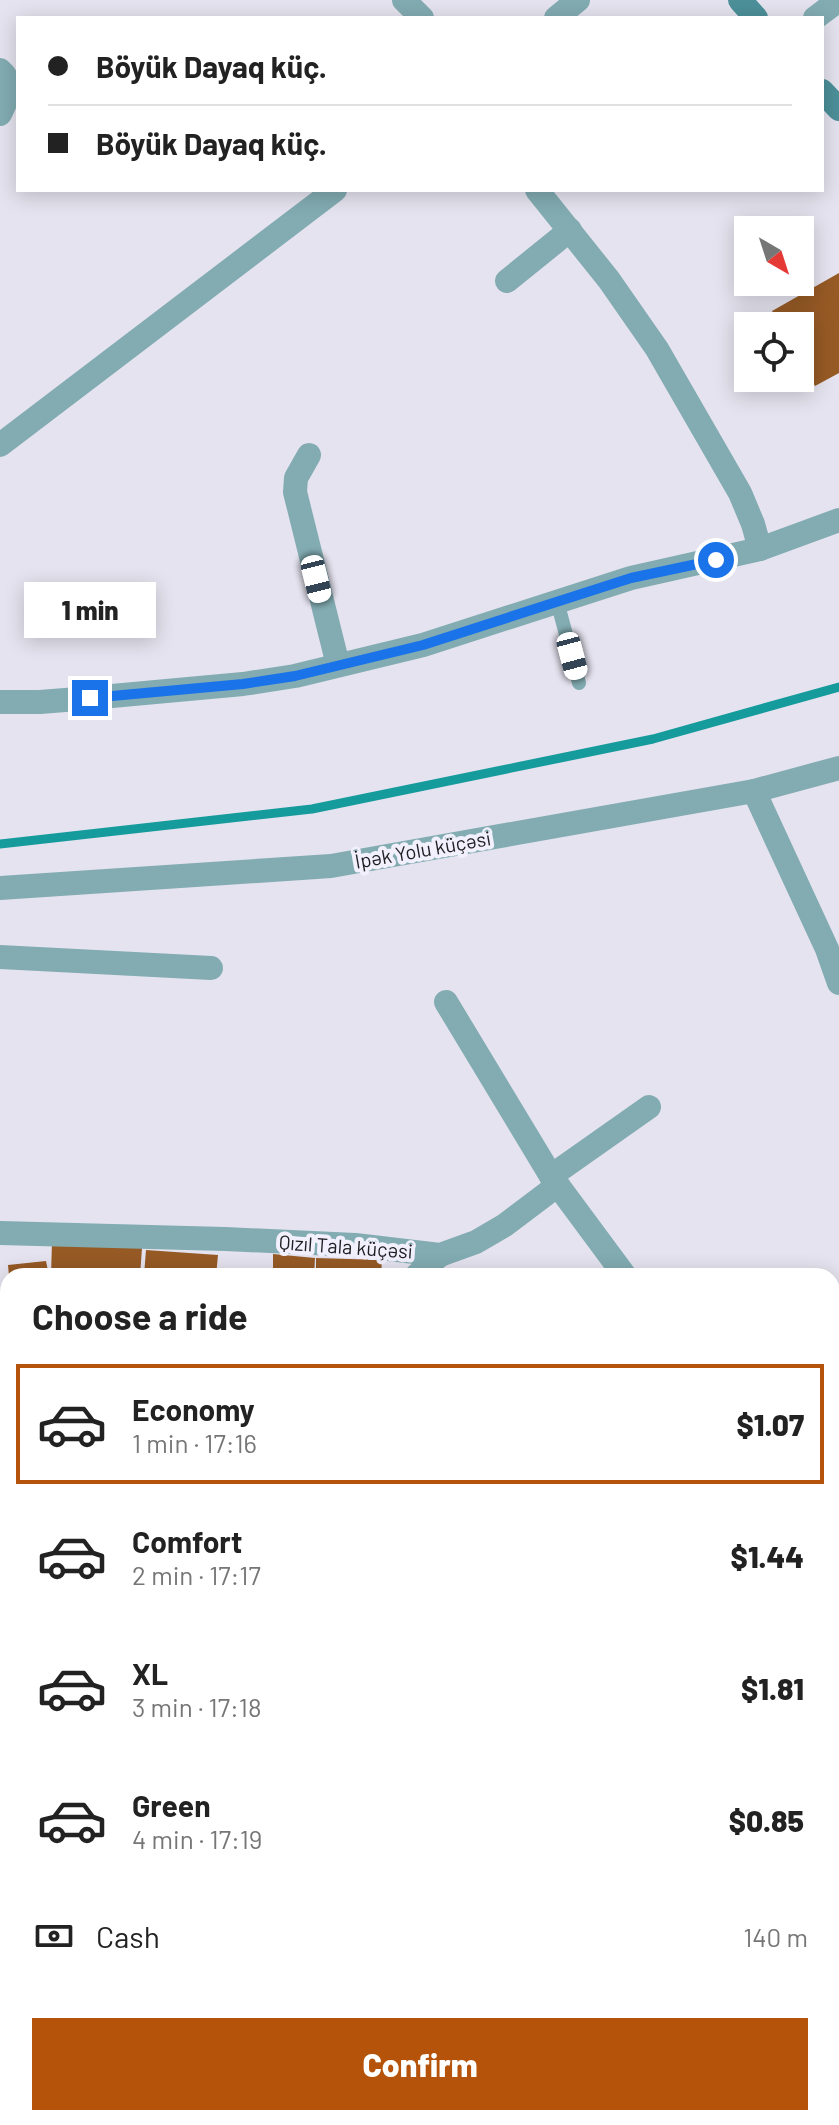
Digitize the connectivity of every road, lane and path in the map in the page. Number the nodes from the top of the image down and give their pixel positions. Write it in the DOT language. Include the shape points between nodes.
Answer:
graph roads {
  1 [pos="404,0"];
  2 [pos="578,0"];
  3 [pos="740,0"];
  4 [pos="839,0"];
  5 [pos="420,16"];
  6 [pos="558,16"];
  7 [pos="754,16"];
  8 [pos="818,16"];
  9 [pos="0,70"];
  10 [pos="824,93"];
  11 [pos="839,109"];
  12 [pos="0,114"];
  13 [pos="332,192"];
  14 [pos="539,192"];
  15 [pos="570,230"];
  16 [pos="507,281"];
  17 [pos="0,445"];
  18 [pos="309,455"];
  19 [pos="839,520"];
  20 [pos="760,549"];
  21 [pos="557,601"];
  22 [pos="338,665"];
  23 [pos="579,683"];
  24 [pos="0,702"];
  25 [pos="839,768"];
  26 [pos="754,791"];
  27 [pos="0,888"];
  28 [pos="833,945"];
  29 [pos="0,957"];
  30 [pos="211,968"];
  31 [pos="839,983"];
  32 [pos="446,1002"];
  33 [pos="649,1107"];
  34 [pos="555,1181"];
  35 [pos="0,1233"];
  36 [pos="440,1255"];
  37 [pos="425,1268"];
  38 [pos="619,1268"];
  1 -- 5 [label="street"];
  2 -- 6 [label="street"];
  3 -- 7 [label="street"];
  4 -- 8 [label="street"];
  9 -- 12 [label="street" via="10,92"];
  10 -- 11 [label="street"];
  13 -- 17 [label="street"];
  14 -- 15 [label="street"];
  15 -- 16 [label="street"];
  15 -- 20 [label="street" via="657,349 740,493"];
  18 -- 22 [label="street" via="296,478 295,492"];
  19 -- 20 [label="street"];
  20 -- 21 [label="street"];
  21 -- 22 [label="street" via="423,645"];
  21 -- 23 [label="lane"];
  22 -- 24 [label="street" via="243,684"];
  25 -- 26 [label="street, İpək Yolu küçəsi"];
  26 -- 27 [label="street, İpək Yolu küçəsi" via="331,866"];
  26 -- 28 [label="street"];
  28 -- 31 [label="street"];
  29 -- 30 [label="street"];
  32 -- 34 [label="street"];
  33 -- 34 [label="street, Qızıl Tala küçəsi"];
  34 -- 36 [label="street, Qızıl Tala küçəsi" via="505,1225"];
  34 -- 38 [label="street"];
  35 -- 36 [label="street, Qızıl Tala küçəsi" via="340,1245"];
  36 -- 37 [label="street"];
}
